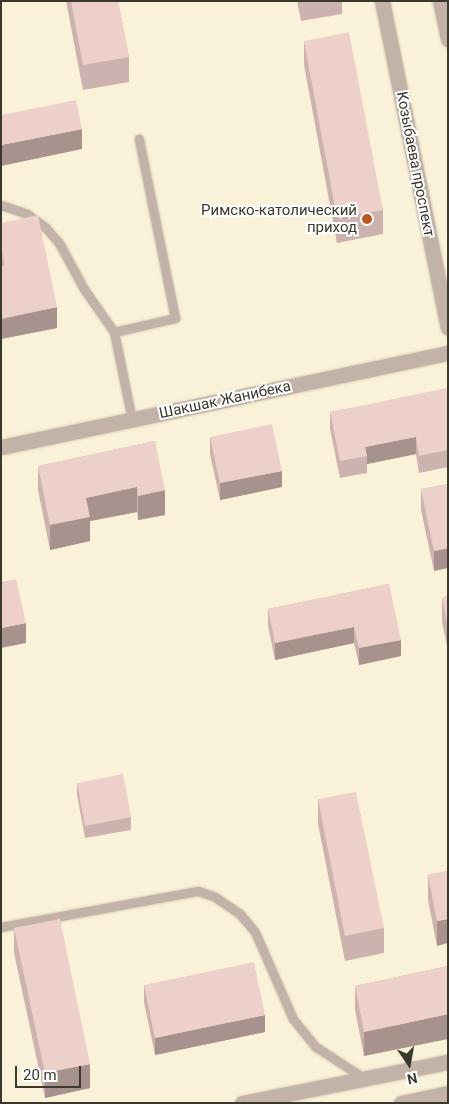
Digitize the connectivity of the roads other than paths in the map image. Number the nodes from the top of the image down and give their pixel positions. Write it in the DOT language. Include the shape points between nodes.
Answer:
graph roads {
  1 [pos="382,1"];
  2 [pos="440,1"];
  3 [pos="448,39"];
  4 [pos="139,139"];
  5 [pos="1,205"];
  6 [pos="448,327"];
  7 [pos="114,332"];
  8 [pos="448,353"];
  9 [pos="132,420"];
  10 [pos="1,447"];
  11 [pos="1,927"];
  12 [pos="448,1062"];
  13 [pos="364,1078"];
  14 [pos="448,1093"];
  15 [pos="242,1103"];
  16 [pos="401,1103"];
  1 -- 6 [label="street, Козыбаева проспект"];
  2 -- 3 [label="street"];
  4 -- 7 [label="lane" via="175,318"];
  5 -- 7 [label="lane" via="27,214 45,227 59,243 84,289"];
  7 -- 9 [label="lane"];
  8 -- 9 [label="street, Шакшак Жанибека"];
  9 -- 10 [label="street, Шакшак Жанибека"];
  11 -- 13 [label="lane" via="198,891 215,897 239,912 255,932 293,1019 316,1046"];
  12 -- 13 [label="street"];
  13 -- 15 [label="street"];
  14 -- 16 [label="street"];
}
